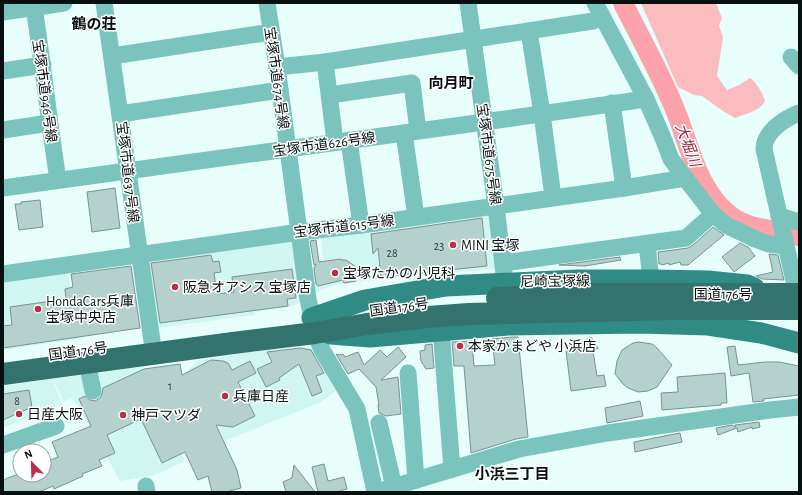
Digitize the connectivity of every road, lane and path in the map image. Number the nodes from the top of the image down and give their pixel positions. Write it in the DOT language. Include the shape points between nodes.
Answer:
graph roads {
  1 [pos="64,3"];
  2 [pos="104,3"];
  3 [pos="267,3"];
  4 [pos="468,3"];
  5 [pos="32,5"];
  6 [pos="598,10"];
  7 [pos="3,12"];
  8 [pos="529,30"];
  9 [pos="271,32"];
  10 [pos="473,39"];
  11 [pos="112,56"];
  12 [pos="325,62"];
  13 [pos="43,65"];
  14 [pos="277,67"];
  15 [pos="3,71"];
  16 [pos="280,90"];
  17 [pos="330,95"];
  18 [pos="646,98"];
  19 [pos="612,104"];
  20 [pos="799,113"];
  21 [pos="120,114"];
  22 [pos="542,114"];
  23 [pos="484,122"];
  24 [pos="49,123"];
  25 [pos="3,130"];
  26 [pos="411,132"];
  27 [pos="342,141"];
  28 [pos="287,148"];
  29 [pos="128,171"];
  30 [pos="685,178"];
  31 [pos="58,180"];
  32 [pos="3,188"];
  33 [pos="624,188"];
  34 [pos="553,197"];
  35 [pos="496,206"];
  36 [pos="713,214"];
  37 [pos="416,217"];
  38 [pos="780,220"];
  39 [pos="799,222"];
  40 [pos="361,225"];
  41 [pos="300,232"];
  42 [pos="785,243"];
  43 [pos="647,244"];
  44 [pos="139,254"];
  45 [pos="504,273"];
  46 [pos="3,274"];
  47 [pos="651,280"];
  48 [pos="747,285"];
  49 [pos="798,288"];
  50 [pos="674,301"];
  51 [pos="799,308"];
  52 [pos="313,326"];
  53 [pos="442,330"];
  54 [pos="152,341"];
  55 [pos="799,343"];
  56 [pos="3,361"];
  57 [pos="87,363"];
  58 [pos="408,373"];
  59 [pos="3,374"];
  60 [pos="93,391"];
  61 [pos="799,407"];
  62 [pos="379,423"];
  63 [pos="56,426"];
  64 [pos="3,445"];
  65 [pos="452,470"];
  66 [pos="416,480"];
  67 [pos="394,487"];
  68 [pos="376,492"];
  1 -- 5 [label="street"];
  2 -- 11 [label="street, 宝塚市道637号線"];
  3 -- 9 [label="street, 宝塚市道674号線"];
  4 -- 10 [label="street, 宝塚市道675号線"];
  5 -- 7 [label="street"];
  5 -- 13 [label="street, 宝塚市道946号線"];
  6 -- 8 [label="street" via="593,21"];
  6 -- 18 [label="street"];
  8 -- 10 [label="street"];
  8 -- 22 [label="street"];
  9 -- 11 [label="street"];
  9 -- 14 [label="street, 宝塚市道674号線"];
  10 -- 12 [label="street"];
  10 -- 23 [label="street, 宝塚市道675号線"];
  11 -- 21 [label="street, 宝塚市道637号線"];
  12 -- 14 [label="street"];
  12 -- 17 [label="street"];
  13 -- 15 [label="street"];
  13 -- 24 [label="street, 宝塚市道946号線"];
  14 -- 16 [label="street, 宝塚市道674号線"];
  16 -- 21 [label="street"];
  16 -- 28 [label="street, 宝塚市道674号線"];
  17 -- 26 [label="street" via="412,84"];
  17 -- 27 [label="street"];
  18 -- 19 [label="street, 宝塚市道626号線"];
  18 -- 30 [label="street" via="671,159"];
  19 -- 22 [label="street, 宝塚市道626号線"];
  19 -- 33 [label="street"];
  20 -- 38 [label="street" via="782,121 764,144"];
  21 -- 29 [label="street, 宝塚市道637号線"];
  22 -- 23 [label="street, 宝塚市道626号線"];
  22 -- 34 [label="street"];
  23 -- 26 [label="street, 宝塚市道626号線"];
  23 -- 35 [label="street, 宝塚市道675号線"];
  24 -- 25 [label="street"];
  24 -- 31 [label="street, 宝塚市道946号線"];
  26 -- 27 [label="street, 宝塚市道626号線"];
  26 -- 37 [label="street"];
  27 -- 28 [label="street, 宝塚市道626号線"];
  27 -- 40 [label="street"];
  28 -- 29 [label="street, 宝塚市道626号線"];
  28 -- 41 [label="street, 宝塚市道674号線"];
  29 -- 31 [label="street, 宝塚市道626号線"];
  29 -- 44 [label="street, 宝塚市道637号線"];
  30 -- 33 [label="street, 宝塚市道615号線"];
  30 -- 36 [label="street"];
  31 -- 32 [label="street, 宝塚市道626号線"];
  33 -- 34 [label="street, 宝塚市道615号線"];
  34 -- 35 [label="street, 宝塚市道615号線"];
  35 -- 37 [label="street, 宝塚市道615号線"];
  35 -- 45 [label="street, 宝塚市道675号線"];
  36 -- 42 [label="street" via="726,225 755,239 769,244"];
  36 -- 43 [label="street" via="686,238"];
  37 -- 40 [label="street, 宝塚市道615号線"];
  38 -- 39 [label="street"];
  38 -- 42 [label="street"];
  40 -- 41 [label="street, 宝塚市道615号線"];
  41 -- 44 [label="street, 宝塚市道615号線"];
  41 -- 52 [label="street, 宝塚市道674号線"];
  42 -- 49 [label="street"];
  43 -- 45 [label="street"];
  43 -- 47 [label="street"];
  44 -- 46 [label="street, 宝塚市道615号線"];
  44 -- 54 [label="street, 宝塚市道637号線"];
  45 -- 47 [label="main road, 尼崎宝塚線" via="577,280"];
  45 -- 52 [label="main road, 尼崎宝塚線" via="373,298"];
  47 -- 48 [label="main road, 尼崎宝塚線"];
  48 -- 49 [label="highway"];
  48 -- 51 [label="main road, 尼崎宝塚線"];
  49 -- 50 [label="highway, 国道176号, bridge"];
  50 -- 51 [label="highway, 国道176号"];
  50 -- 52 [label="highway, 国道176号" via="583,294 427,302 365,312"];
  52 -- 53 [label="main road" via="370,338"];
  52 -- 54 [label="highway, 国道176号"];
  52 -- 57 [label="highway, 国道176号" via="233,343"];
  52 -- 68 [label="street, 宝塚市道674号線" via="322,350 356,409"];
  53 -- 55 [label="main road" via="508,325 708,325 761,333"];
  53 -- 65 [label="street"];
  54 -- 56 [label="highway, 国道176号"];
  57 -- 59 [label="highway, 国道176号"];
  57 -- 60 [label="street"];
  58 -- 66 [label="street"];
  61 -- 65 [label="street" via="608,433 519,449"];
  62 -- 67 [label="street"];
  63 -- 64 [label="street"];
  65 -- 66 [label="street"];
  66 -- 67 [label="street"];
  67 -- 68 [label="street"];
}
